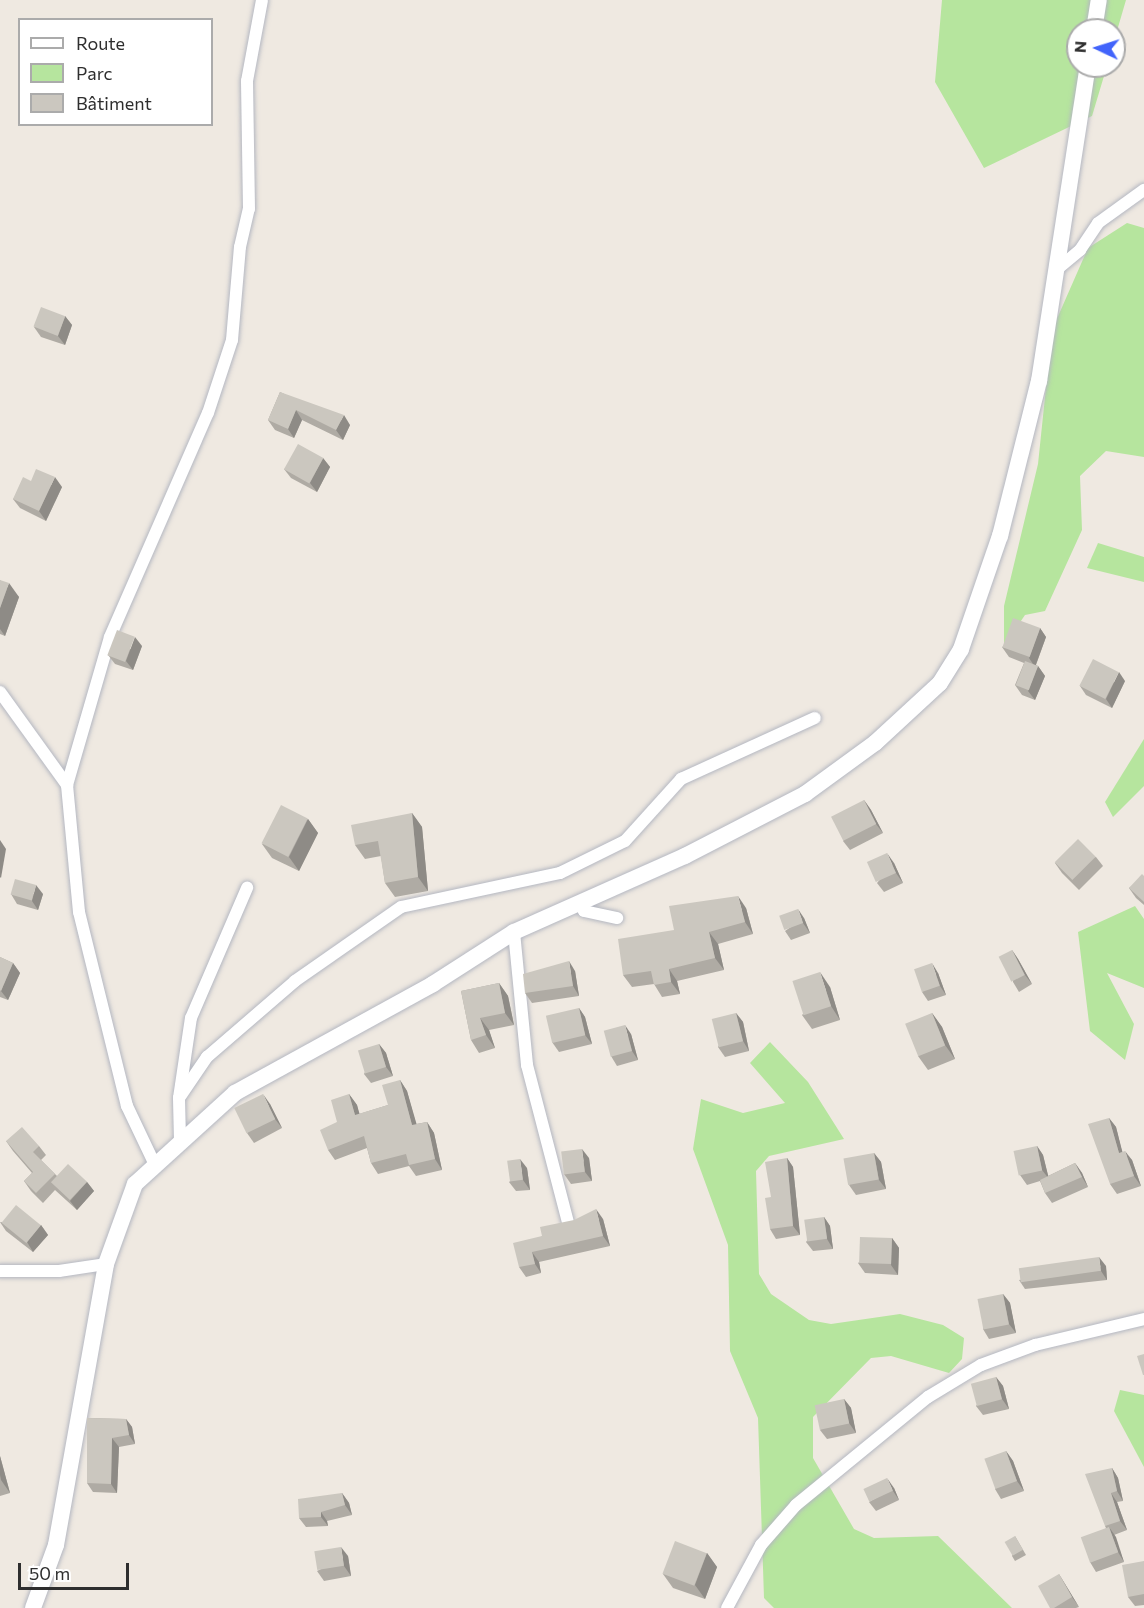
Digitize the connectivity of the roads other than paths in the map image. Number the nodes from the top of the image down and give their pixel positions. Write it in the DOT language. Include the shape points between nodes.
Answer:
graph roads {
  1 [pos="262,0"];
  2 [pos="1099,0"];
  3 [pos="1096,18"];
  4 [pos="1086,78"];
  5 [pos="1144,190"];
  6 [pos="1055,271"];
  7 [pos="0,692"];
  8 [pos="815,718"];
  9 [pos="67,785"];
  10 [pos="247,888"];
  11 [pos="581,902"];
  12 [pos="617,918"];
  13 [pos="513,933"];
  14 [pos="179,1098"];
  15 [pos="180,1140"];
  16 [pos="156,1167"];
  17 [pos="568,1222"];
  18 [pos="106,1263"];
  19 [pos="0,1271"];
  20 [pos="1144,1319"];
  21 [pos="33,1608"];
  22 [pos="727,1608"];
  1 -- 9 [label="street" via="247,81 249,209 240,247 232,340 208,413 114,627"];
  2 -- 3 [label="main road"];
  4 -- 6 [label="main road"];
  5 -- 6 [label="street" via="1098,223 1080,250"];
  6 -- 11 [label="main road" via="1039,381 1000,536 961,649 940,684 832,778 685,856"];
  7 -- 9 [label="street"];
  8 -- 14 [label="street" via="681,779 625,841 560,873 401,907 294,981 207,1057"];
  9 -- 16 [label="street" via="79,912 127,1106"];
  10 -- 14 [label="street" via="191,1018"];
  11 -- 12 [label="street" via="585,911"];
  11 -- 13 [label="main road"];
  13 -- 15 [label="main road" via="433,984 235,1093"];
  13 -- 17 [label="street" via="527,1065"];
  14 -- 15 [label="street"];
  15 -- 16 [label="main road"];
  16 -- 18 [label="main road" via="135,1184"];
  18 -- 19 [label="street" via="59,1271"];
  18 -- 21 [label="main road" via="56,1545"];
  20 -- 22 [label="street" via="1035,1345 981,1365 928,1397 796,1504 761,1545"];
}
